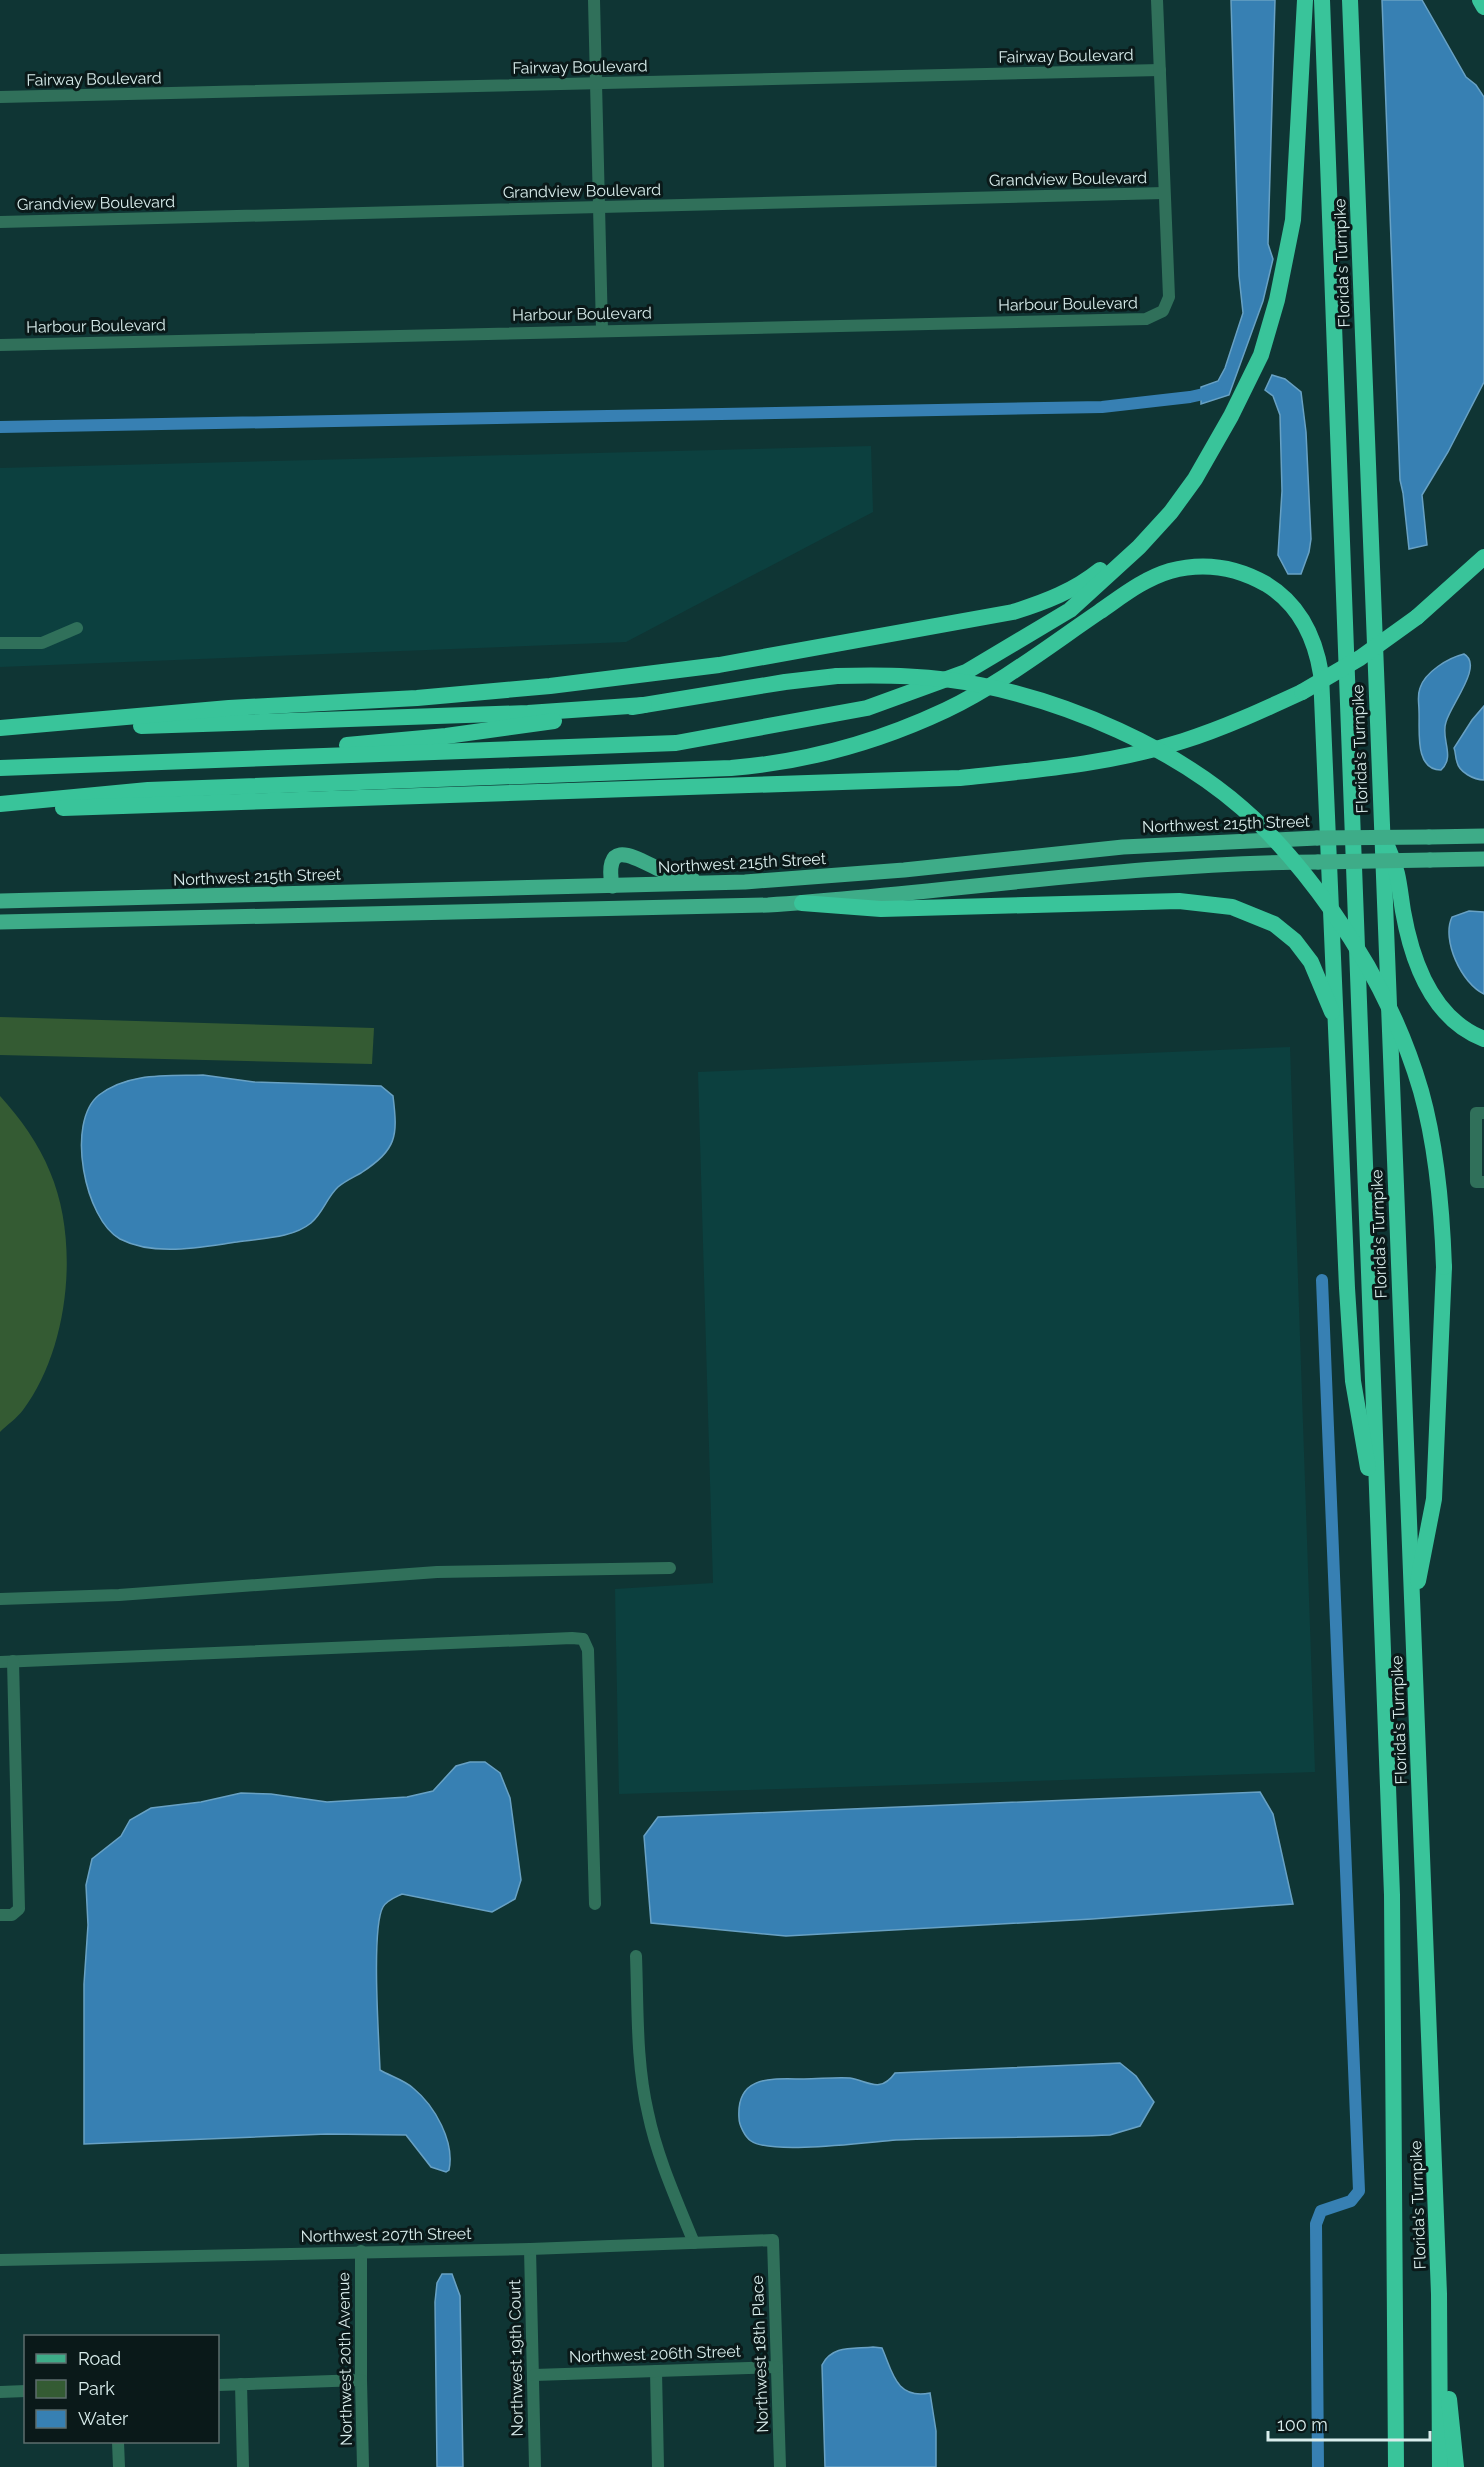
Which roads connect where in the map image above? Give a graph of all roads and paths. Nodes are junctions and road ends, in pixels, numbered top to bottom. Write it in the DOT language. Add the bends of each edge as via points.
graph roads {
  1 [pos="594,0"];
  2 [pos="1157,0"];
  3 [pos="1305,0"];
  4 [pos="1322,0"];
  5 [pos="1350,0"];
  6 [pos="1480,0"];
  7 [pos="1484,7"];
  8 [pos="1160,70"];
  9 [pos="596,83"];
  10 [pos="0,97"];
  11 [pos="1164,194"];
  12 [pos="598,207"];
  13 [pos="0,222"];
  14 [pos="602,330"];
  15 [pos="0,345"];
  16 [pos="1225,427"];
  17 [pos="1484,557"];
  18 [pos="77,628"];
  19 [pos="0,643"];
  20 [pos="644,705"];
  21 [pos="0,729"];
  22 [pos="242,758"];
  23 [pos="0,768"];
  24 [pos="0,804"];
  25 [pos="0,810"];
  26 [pos="1382,834"];
  27 [pos="1484,836"];
  28 [pos="1484,859"];
  29 [pos="704,884"];
  30 [pos="612,886"];
  31 [pos="0,901"];
  32 [pos="801,903"];
  33 [pos="0,922"];
  34 [pos="1337,1024"];
  35 [pos="1484,1039"];
  36 [pos="1484,1113"];
  37 [pos="1484,1182"];
  38 [pos="1379,1534"];
  39 [pos="670,1568"];
  40 [pos="0,1599"];
  41 [pos="1413,1608"];
  42 [pos="13,1661"];
  43 [pos="0,1662"];
  44 [pos="595,1904"];
  45 [pos="0,1915"];
  46 [pos="636,1956"];
  47 [pos="773,2240"];
  48 [pos="694,2243"];
  49 [pos="530,2248"];
  50 [pos="361,2251"];
  51 [pos="0,2260"];
  52 [pos="1439,2294"];
  53 [pos="777,2367"];
  54 [pos="656,2371"];
  55 [pos="534,2375"];
  56 [pos="361,2380"];
  57 [pos="241,2384"];
  58 [pos="219,2385"];
  59 [pos="24,2391"];
  60 [pos="0,2392"];
  61 [pos="118,2443"];
  62 [pos="119,2467"];
  63 [pos="243,2467"];
  64 [pos="363,2467"];
  65 [pos="535,2467"];
  66 [pos="658,2467"];
  67 [pos="780,2467"];
  68 [pos="1396,2467"];
  69 [pos="1440,2467"];
  70 [pos="1456,2467"];
  1 -- 9 [label="street"];
  2 -- 8 [label="street"];
  3 -- 16 [label="highway" via="1293,220 1261,355"];
  4 -- 38 [label="highway, Florida's Turnpike"];
  5 -- 26 [label="highway, Florida's Turnpike"];
  6 -- 7 [label="highway"];
  8 -- 9 [label="street, Fairway Boulevard"];
  8 -- 11 [label="street"];
  9 -- 10 [label="street, Fairway Boulevard"];
  9 -- 12 [label="street"];
  11 -- 12 [label="street, Grandview Boulevard"];
  11 -- 14 [label="street, Harbour Boulevard" via="1169,297 1163,311 1146,319"];
  12 -- 13 [label="street, Grandview Boulevard"];
  12 -- 14 [label="street"];
  14 -- 15 [label="street, Harbour Boulevard"];
  16 -- 21 [label="highway" via="1150,522 1108,563 1085,582 1051,600 1013,612 719,664 550,686 229,708"];
  16 -- 22 [label="highway" via="1171,512 1070,610 966,672 867,708 676,743"];
  17 -- 25 [label="highway, bridge" via="1417,617 1360,658 1302,692 1181,742 1111,758 960,778"];
  18 -- 19 [label="street" via="42,643"];
  20 -- 21 [label="highway" via="528,713"];
  20 -- 22 [label="highway" via="523,726 290,748"];
  20 -- 41 [label="highway, bridge" via="837,676 888,675 980,685 1050,704 1142,741 1193,771 1241,807 1276,840 1312,883 1365,959 1386,1000 1422,1093 1438,1176 1444,1267 1434,1499"];
  22 -- 23 [label="highway"];
  24 -- 34 [label="highway" via="148,790 731,768 793,760 872,740 947,710 1026,663 1154,577 1198,567 1229,569 1271,587 1293,606 1310,632 1319,659"];
  26 -- 35 [label="highway" via="1398,870 1410,943 1422,974 1450,1018"];
  26 -- 41 [label="highway, Florida's Turnpike"];
  27 -- 29 [label="main road, Northwest 215th Street, bridge" via="1143,845 845,875"];
  28 -- 32 [label="main road, bridge" via="1185,866"];
  29 -- 30 [label="main road, Northwest 215th Street"];
  29 -- 30 [label="main road" via="624,853 612,861"];
  30 -- 31 [label="main road, Northwest 215th Street"];
  32 -- 33 [label="main road"];
  32 -- 34 [label="highway" via="881,909 1179,901 1232,907 1274,924 1303,950"];
  34 -- 38 [label="highway" via="1353,1381"];
  36 -- 37 [label="street" via="1476,1113 1476,1182"];
  38 -- 68 [label="highway, Florida's Turnpike" via="1392,1919"];
  39 -- 40 [label="street" via="437,1572 119,1595"];
  41 -- 52 [label="highway, Florida's Turnpike"];
  42 -- 43 [label="street"];
  42 -- 44 [label="street" via="583,1639 588,1650"];
  42 -- 45 [label="street" via="19,1909 12,1915"];
  46 -- 48 [label="street" via="639,2053 648,2113"];
  47 -- 48 [label="street, Northwest 207th Street"];
  47 -- 53 [label="street, Northwest 18th Place"];
  48 -- 49 [label="street, Northwest 207th Street"];
  49 -- 50 [label="street, Northwest 207th Street"];
  49 -- 55 [label="street, Northwest 19th Court"];
  50 -- 51 [label="street, Northwest 207th Street"];
  50 -- 56 [label="street, Northwest 20th Avenue"];
  52 -- 69 [label="highway, Florida's Turnpike"];
  52 -- 70 [label="highway"];
  53 -- 54 [label="street, Northwest 206th Street"];
  53 -- 67 [label="street, Northwest 18th Place"];
  54 -- 55 [label="street, Northwest 206th Street"];
  54 -- 66 [label="street"];
  55 -- 65 [label="street, Northwest 19th Court"];
  56 -- 57 [label="street"];
  56 -- 64 [label="street, Northwest 20th Avenue"];
  57 -- 58 [label="street"];
  57 -- 63 [label="street"];
  59 -- 60 [label="street"];
  61 -- 62 [label="street"];
}
